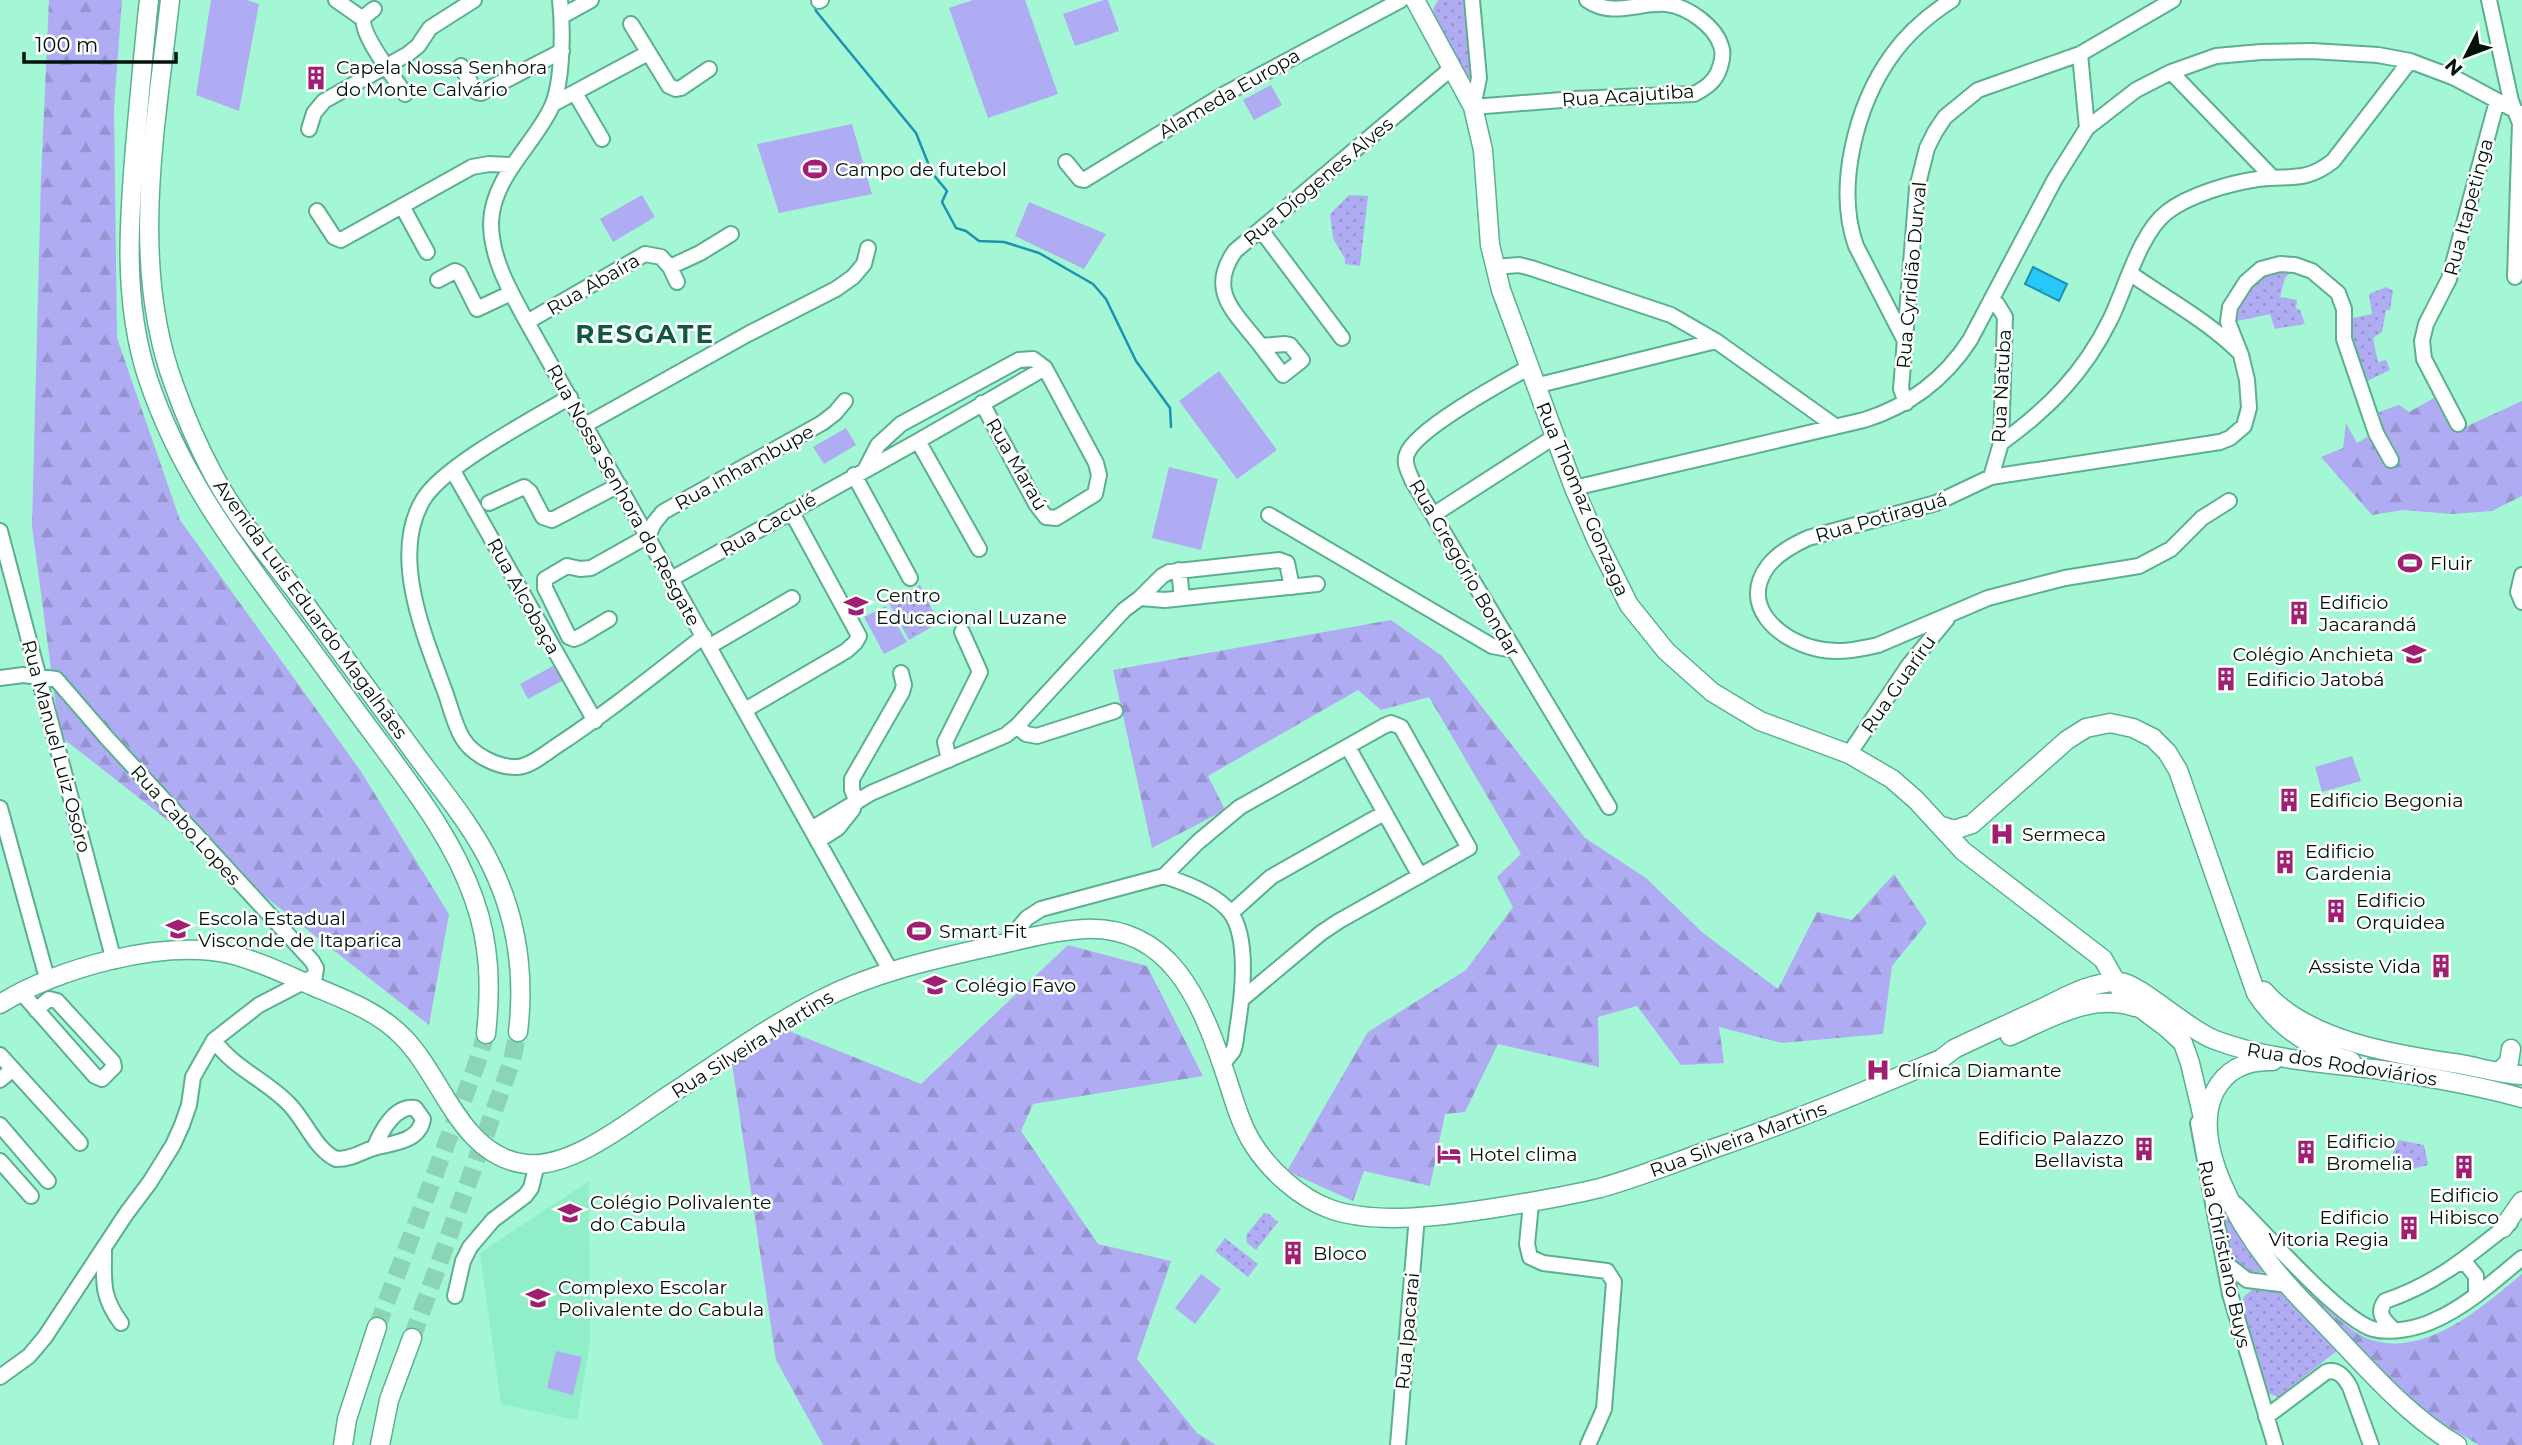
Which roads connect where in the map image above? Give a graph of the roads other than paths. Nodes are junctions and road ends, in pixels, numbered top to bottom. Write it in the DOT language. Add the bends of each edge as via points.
graph roads {
  1 [pos="149,0"];
  2 [pos="170,0"];
  3 [pos="336,0"];
  4 [pos="474,0"];
  5 [pos="560,0"];
  6 [pos="590,0"];
  7 [pos="1401,0"];
  8 [pos="1472,0"];
  9 [pos="1587,0"];
  10 [pos="1952,0"];
  11 [pos="2173,0"];
  12 [pos="2489,0"];
  13 [pos="1667,2"];
  14 [pos="1421,3"];
  15 [pos="562,16"];
  16 [pos="631,24"];
  17 [pos="562,51"];
  18 [pos="648,53"];
  19 [pos="2080,54"];
  20 [pos="2410,61"];
  21 [pos="386,64"];
  22 [pos="461,66"];
  23 [pos="1453,66"];
  24 [pos="709,69"];
  25 [pos="2171,72"];
  26 [pos="575,93"];
  27 [pos="405,94"];
  28 [pos="2497,101"];
  29 [pos="553,104"];
  30 [pos="1473,107"];
  31 [pos="2519,113"];
  32 [pos="2087,128"];
  33 [pos="309,129"];
  34 [pos="602,139"];
  35 [pos="1066,162"];
  36 [pos="512,165"];
  37 [pos="2273,178"];
  38 [pos="402,206"];
  39 [pos="317,211"];
  40 [pos="1261,230"];
  41 [pos="731,234"];
  42 [pos="868,248"];
  43 [pos="428,251"];
  44 [pos="1494,267"];
  45 [pos="670,268"];
  46 [pos="2131,274"];
  47 [pos="2515,277"];
  48 [pos="438,280"];
  49 [pos="677,282"];
  50 [pos="511,293"];
  51 [pos="1992,300"];
  52 [pos="527,322"];
  53 [pos="1342,338"];
  54 [pos="1904,339"];
  55 [pos="1716,341"];
  56 [pos="1261,346"];
  57 [pos="2241,355"];
  58 [pos="1045,368"];
  59 [pos="1528,368"];
  60 [pos="1535,386"];
  61 [pos="570,397"];
  62 [pos="845,401"];
  63 [pos="982,403"];
  64 [pos="1906,403"];
  65 [pos="2458,424"];
  66 [pos="585,425"];
  67 [pos="1835,426"];
  68 [pos="1554,438"];
  69 [pos="918,441"];
  70 [pos="2001,443"];
  71 [pos="2391,460"];
  72 [pos="453,471"];
  73 [pos="860,472"];
  74 [pos="1991,477"];
  75 [pos="620,485"];
  76 [pos="1574,488"];
  77 [pos="2229,501"];
  78 [pos="489,503"];
  79 [pos="791,511"];
  80 [pos="1269,515"];
  81 [pos="1433,515"];
  82 [pos="0,531"];
  83 [pos="648,536"];
  84 [pos="979,549"];
  85 [pos="1179,570"];
  86 [pos="2522,575"];
  87 [pos="910,578"];
  88 [pos="671,579"];
  89 [pos="1317,584"];
  90 [pos="1292,587"];
  91 [pos="792,598"];
  92 [pos="1140,598"];
  93 [pos="1182,598"];
  94 [pos="2522,601"];
  95 [pos="1950,615"];
  96 [pos="609,619"];
  97 [pos="962,632"];
  98 [pos="707,641"];
  99 [pos="1513,650"];
  100 [pos="901,673"];
  101 [pos="38,676"];
  102 [pos="0,678"];
  103 [pos="745,710"];
  104 [pos="1115,711"];
  105 [pos="594,722"];
  106 [pos="1017,726"];
  107 [pos="1348,747"];
  108 [pos="1849,754"];
  109 [pos="949,760"];
  110 [pos="857,802"];
  111 [pos="1609,807"];
  112 [pos="0,808"];
  113 [pos="1384,813"];
  114 [pos="1972,824"];
  115 [pos="1942,826"];
  116 [pos="815,835"];
  117 [pos="1974,858"];
  118 [pos="1164,876"];
  119 [pos="1420,876"];
  120 [pos="1231,913"];
  121 [pos="2082,942"];
  122 [pos="1006,943"];
  123 [pos="114,961"];
  124 [pos="2246,968"];
  125 [pos="890,970"];
  126 [pos="45,971"];
  127 [pos="304,982"];
  128 [pos="2117,982"];
  129 [pos="2085,988"];
  130 [pos="21,992"];
  131 [pos="1242,999"];
  132 [pos="0,1003"];
  133 [pos="2138,1008"];
  134 [pos="36,1010"];
  135 [pos="518,1032"];
  136 [pos="486,1034"];
  137 [pos="214,1040"];
  138 [pos="2511,1049"];
  139 [pos="1235,1053"];
  140 [pos="0,1055"];
  141 [pos="1941,1059"];
  142 [pos="2315,1063"];
  143 [pos="2453,1063"];
  144 [pos="13,1069"];
  145 [pos="2381,1070"];
  146 [pos="2499,1072"];
  147 [pos="2522,1075"];
  148 [pos="2419,1077"];
  149 [pos="0,1080"];
  150 [pos="2487,1088"];
  151 [pos="2522,1091"];
  152 [pos="2522,1098"];
  153 [pos="2198,1101"];
  154 [pos="0,1125"];
  155 [pos="2208,1139"];
  156 [pos="80,1143"];
  157 [pos="374,1148"];
  158 [pos="0,1161"];
  159 [pos="537,1164"];
  160 [pos="48,1181"];
  161 [pos="31,1196"];
  162 [pos="2230,1198"];
  163 [pos="2522,1201"];
  164 [pos="1531,1204"];
  165 [pos="2522,1213"];
  166 [pos="1417,1216"];
  167 [pos="2503,1228"];
  168 [pos="104,1248"];
  169 [pos="2522,1258"];
  170 [pos="2224,1262"];
  171 [pos="2460,1262"];
  172 [pos="2261,1283"];
  173 [pos="2288,1284"];
  174 [pos="2476,1294"];
  175 [pos="455,1296"];
  176 [pos="2236,1317"];
  177 [pos="121,1323"];
  178 [pos="377,1327"];
  179 [pos="2394,1330"];
  180 [pos="412,1338"];
  181 [pos="0,1377"];
  182 [pos="2266,1417"];
  183 [pos="343,1445"];
  184 [pos="380,1445"];
  185 [pos="1398,1445"];
  186 [pos="1588,1445"];
  187 [pos="2276,1445"];
  188 [pos="2371,1445"];
  189 [pos="2457,1445"];
  1 -- 136 [label="main road, Avenida Luís Eduardo Magalhães" via="130,249 133,310 147,377 178,456 198,489 452,847 485,935 490,989"];
  2 -- 135 [label="main road, Avenida Luís Eduardo Magalhães" via="149,246 159,333 173,383 214,476 490,863 517,941 521,973"];
  3 -- 21 [label="street" via="368,14 362,25"];
  4 -- 21 [label="street" via="430,28 408,54"];
  5 -- 15 [label="street, Rua Nossa Senhora do Resgate"];
  6 -- 15 [label="street"];
  7 -- 35 [label="street, Alameda Europa" via="1223,95 1084,180"];
  8 -- 30 [label="street" via="1479,78"];
  9 -- 13 [label="street" via="1595,6 1627,10"];
  10 -- 54 [label="street" via="1923,22 1883,69 1860,122 1848,175 1856,246"];
  11 -- 19 [label="street, Rua Cyridião Durval"];
  12 -- 31 [label="street" via="2511,100"];
  13 -- 30 [label="street, Rua Acajutiba" via="1691,13 1722,46 1719,73 1704,89 1683,95"];
  14 -- 23 [label="main road, Rua Thomaz Gonzaga"];
  15 -- 17 [label="street, Rua Nossa Senhora do Resgate"];
  16 -- 18 [label="street"];
  17 -- 22 [label="street" via="481,93"];
  17 -- 29 [label="street, Rua Nossa Senhora do Resgate"];
  18 -- 24 [label="street" via="669,86 676,89"];
  18 -- 26 [label="street"];
  19 -- 32 [label="street"];
  19 -- 54 [label="street, Rua Cyridião Durval" via="1978,90 1934,132 1917,188"];
  20 -- 25 [label="street" via="2312,51 2261,52 2216,56"];
  20 -- 28 [label="street"];
  20 -- 37 [label="street" via="2333,161 2305,177"];
  21 -- 27 [label="street"];
  21 -- 33 [label="street" via="324,101"];
  23 -- 30 [label="main road, Rua Thomaz Gonzaga"];
  23 -- 40 [label="street, Rua Díogenes Alves"];
  25 -- 32 [label="street" via="2136,90"];
  25 -- 37 [label="street"];
  26 -- 29 [label="street"];
  26 -- 34 [label="street"];
  28 -- 31 [label="street"];
  28 -- 65 [label="street, Rua Itapetinga" via="2449,279 2422,341 2424,359"];
  29 -- 36 [label="street, Rua Nossa Senhora do Resgate"];
  30 -- 44 [label="main road, Rua Thomaz Gonzaga" via="1483,150"];
  31 -- 47 [label="street"];
  32 -- 51 [label="street"];
  36 -- 38 [label="street" via="472,167"];
  36 -- 50 [label="street, Rua Nossa Senhora do Resgate" via="491,221 495,256"];
  37 -- 46 [label="street" via="2189,198 2166,213 2148,235"];
  38 -- 39 [label="street" via="341,240"];
  38 -- 43 [label="street"];
  40 -- 53 [label="street"];
  40 -- 56 [label="street, Rua Díogenes Alves" via="1228,261 1222,284 1228,301"];
  41 -- 45 [label="street, Rua Abaíra"];
  42 -- 66 [label="street" via="864,264 836,289"];
  44 -- 55 [label="street" via="1531,268 1651,307"];
  44 -- 59 [label="main road, Rua Thomaz Gonzaga"];
  45 -- 49 [label="street"];
  45 -- 52 [label="street, Rua Abaíra" via="660,257 645,254"];
  46 -- 57 [label="street" via="2199,317"];
  46 -- 70 [label="street" via="2103,333 2069,383 2042,412"];
  48 -- 50 [label="street" via="459,273 477,309"];
  50 -- 52 [label="street, Rua Nossa Senhora do Resgate"];
  51 -- 64 [label="street" via="1957,359"];
  51 -- 70 [label="street, Rua Natuba" via="2005,317"];
  52 -- 61 [label="street, Rua Nossa Senhora do Resgate"];
  54 -- 64 [label="street, Rua Cyridião Durval" via="1901,389"];
  55 -- 60 [label="street"];
  55 -- 67 [label="street"];
  57 -- 71 [label="street, Rua Potiraguá" via="2227,316 2246,282 2269,266 2295,265 2312,271 2332,286 2342,302 2344,339 2376,433"];
  57 -- 74 [label="street, Rua Potiraguá" via="2249,408 2244,426 2230,438"];
  58 -- 63 [label="street, Rua Caculé"];
  58 -- 63 [label="street, Rua Maraú" via="1096,463 1098,488 1091,499 1056,518 1046,517"];
  58 -- 73 [label="street, Rua Caculé" via="1033,359 1019,360 901,424 878,445"];
  59 -- 60 [label="main road, Rua Thomaz Gonzaga"];
  59 -- 81 [label="street, Rua Gregório Bondar" via="1425,433 1411,447 1408,470"];
  60 -- 68 [label="main road, Rua Thomaz Gonzaga"];
  61 -- 66 [label="street, Rua Nossa Senhora do Resgate"];
  61 -- 72 [label="street"];
  62 -- 83 [label="street, Rua Inhambupe" via="822,423 663,512"];
  63 -- 69 [label="street, Rua Caculé"];
  64 -- 67 [label="street" via="1882,415"];
  66 -- 75 [label="street, Rua Nossa Senhora do Resgate"];
  67 -- 76 [label="street"];
  68 -- 76 [label="main road, Rua Thomaz Gonzaga"];
  68 -- 81 [label="street"];
  69 -- 73 [label="street, Rua Caculé"];
  69 -- 84 [label="street"];
  70 -- 74 [label="street, Rua Natuba"];
  72 -- 105 [label="street, Rua Alcobaça"];
  72 -- 105 [label="street" via="423,500 414,522 410,566 423,630 463,739 500,765 520,767"];
  73 -- 79 [label="street, Rua Caculé"];
  73 -- 87 [label="street"];
  74 -- 95 [label="street, Rua Potiraguá" via="1936,503 1791,546 1767,567 1759,587 1759,601 1770,625 1795,642 1828,651 1878,645"];
  75 -- 78 [label="street" via="552,520 543,517 524,487"];
  75 -- 83 [label="street, Rua Nossa Senhora do Resgate"];
  76 -- 108 [label="main road, Rua Thomaz Gonzaga" via="1629,605 1666,651 1689,673 1760,722"];
  77 -- 95 [label="street, Rua Potiraguá" via="2202,518 2171,549 2139,566 2064,578 1989,598"];
  79 -- 88 [label="street, Rua Caculé"];
  79 -- 103 [label="street" via="858,639 846,651"];
  80 -- 99 [label="street" via="1492,646"];
  81 -- 99 [label="street, Rua Gregório Bondar"];
  82 -- 101 [label="street, Rua Manuel Luiz Osóro"];
  83 -- 88 [label="street, Rua Nossa Senhora do Resgate"];
  83 -- 96 [label="street" via="591,568 566,566 545,579 569,637 579,637"];
  85 -- 90 [label="street" via="1284,560"];
  85 -- 92 [label="street" via="1162,576"];
  85 -- 93 [label="street"];
  86 -- 94 [label="street" via="2518,592"];
  88 -- 98 [label="street, Rua Nossa Senhora do Resgate"];
  89 -- 90 [label="street"];
  90 -- 93 [label="street"];
  91 -- 98 [label="street"];
  92 -- 93 [label="street"];
  92 -- 106 [label="street"];
  95 -- 108 [label="street, Rua Guariru" via="1909,665"];
  97 -- 109 [label="street" via="980,671 945,742"];
  98 -- 103 [label="street, Rua Nossa Senhora do Resgate"];
  98 -- 105 [label="street"];
  99 -- 111 [label="street, Rua Gregório Bondar"];
  100 -- 110 [label="street" via="902,692 852,779"];
  101 -- 102 [label="street"];
  101 -- 123 [label="street, Rua Manuel Luiz Osóro"];
  101 -- 127 [label="street, Rua Cabo Lopes" via="56,679 312,961 316,976"];
  103 -- 116 [label="street, Rua Nossa Senhora do Resgate"];
  104 -- 106 [label="street" via="1037,736"];
  106 -- 109 [label="street"];
  107 -- 113 [label="street"];
  107 -- 118 [label="street" via="1240,807"];
  107 -- 119 [label="street" via="1391,723 1401,727 1469,848"];
  108 -- 115 [label="main road, Rua Thomaz Gonzaga" via="1892,779"];
  109 -- 110 [label="street"];
  110 -- 116 [label="street" via="838,828"];
  112 -- 126 [label="street"];
  113 -- 119 [label="street"];
  113 -- 120 [label="street" via="1272,877"];
  114 -- 115 [label="main road" via="1954,830"];
  114 -- 117 [label="main road" via="1967,841"];
  114 -- 124 [label="main road" via="2086,728 2110,723 2153,738 2178,771"];
  115 -- 117 [label="main road, Rua Thomaz Gonzaga"];
  116 -- 125 [label="street, Rua Nossa Senhora do Resgate"];
  117 -- 121 [label="main road, Rua Thomaz Gonzaga"];
  118 -- 120 [label="street" via="1200,890"];
  118 -- 122 [label="street" via="1041,909"];
  119 -- 131 [label="street" via="1321,933"];
  120 -- 131 [label="street" via="1241,953"];
  121 -- 128 [label="main road, Rua Thomaz Gonzaga" via="2102,959"];
  121 -- 129 [label="main road" via="2095,965"];
  122 -- 125 [label="main road, Rua Silveira Martins"];
  122 -- 139 [label="main road, Rua Silveira Martins" via="1056,932 1105,929 1144,942 1182,976 1207,1022"];
  123 -- 127 [label="main road, Rua Silveira Martins" via="200,950 246,959"];
  123 -- 130 [label="main road, Rua Silveira Martins"];
  124 -- 143 [label="main road" via="2278,1005 2324,1031 2365,1047"];
  124 -- 145 [label="main road" via="2265,1007 2291,1033 2345,1059"];
  125 -- 159 [label="main road, Rua Silveira Martins" via="813,1004 596,1142"];
  127 -- 137 [label="street" via="259,1005"];
  127 -- 159 [label="main road, Rua Silveira Martins" via="354,1003 399,1032 475,1137 504,1158"];
  128 -- 129 [label="main road, Rua Silveira Martins"];
  128 -- 133 [label="main road"];
  128 -- 142 [label="main road, Rua dos Rodoviários" via="2134,987 2214,1040"];
  129 -- 141 [label="main road, Rua Silveira Martins"];
  130 -- 132 [label="main road, Rua Silveira Martins"];
  130 -- 134 [label="street"];
  131 -- 139 [label="street"];
  133 -- 141 [label="main road, Rua Silveira Martins" via="2090,1003 1957,1059"];
  133 -- 153 [label="main road" via="2183,1043"];
  134 -- 134 [label="street" via="97,1077 103,1079 114,1067 57,1001 49,999"];
  137 -- 157 [label="street" via="223,1053 289,1104 330,1156 346,1159"];
  137 -- 168 [label="street" via="193,1077 189,1105 173,1145"];
  138 -- 146 [label="main road" via="2510,1062"];
  139 -- 166 [label="main road, Rua Silveira Martins" via="1242,1123 1263,1159 1284,1181 1322,1207 1343,1213"];
  140 -- 144 [label="street"];
  141 -- 164 [label="main road, Rua Silveira Martins" via="1786,1124 1652,1172"];
  142 -- 145 [label="main road, Rua dos Rodoviários"];
  142 -- 155 [label="main road" via="2259,1060 2240,1066 2212,1097"];
  143 -- 146 [label="main road"];
  143 -- 148 [label="main road"];
  144 -- 149 [label="street"];
  144 -- 156 [label="street"];
  145 -- 148 [label="main road, Rua dos Rodoviários"];
  146 -- 147 [label="main road"];
  148 -- 150 [label="main road, Rua dos Rodoviários"];
  150 -- 151 [label="main road"];
  150 -- 152 [label="main road, Rua dos Rodoviários"];
  153 -- 155 [label="main road"];
  153 -- 170 [label="street, Rua Christiano Buys" via="2199,1139"];
  154 -- 160 [label="street"];
  155 -- 162 [label="main road"];
  158 -- 161 [label="street"];
  159 -- 175 [label="street" via="525,1196 493,1220 470,1247"];
  162 -- 173 [label="main road" via="2260,1250"];
  162 -- 179 [label="street" via="2350,1317 2375,1330"];
  163 -- 167 [label="main road"];
  164 -- 166 [label="main road, Rua Silveira Martins"];
  164 -- 186 [label="street" via="1530,1257 1543,1264 1607,1271 1614,1282 1604,1409"];
  165 -- 167 [label="street"];
  166 -- 185 [label="street, Rua Ipacarai"];
  167 -- 171 [label="street"];
  168 -- 177 [label="street" via="108,1306"];
  168 -- 181 [label="street" via="45,1337 29,1356"];
  169 -- 174 [label="street"];
  170 -- 172 [label="street" via="2247,1280"];
  170 -- 176 [label="street, Rua Christiano Buys"];
  171 -- 174 [label="street" via="2476,1276"];
  171 -- 179 [label="street" via="2415,1291 2385,1301 2382,1317"];
  172 -- 173 [label="street"];
  172 -- 176 [label="street" via="2239,1297"];
  173 -- 189 [label="main road" via="2414,1414"];
  174 -- 179 [label="street" via="2438,1319"];
  176 -- 182 [label="street, Rua Christiano Buys"];
  178 -- 183 [label="main road"];
  180 -- 184 [label="main road" via="389,1400"];
  182 -- 187 [label="street, Rua Christiano Buys"];
  182 -- 188 [label="street" via="2326,1372 2335,1371 2350,1387"];
}
